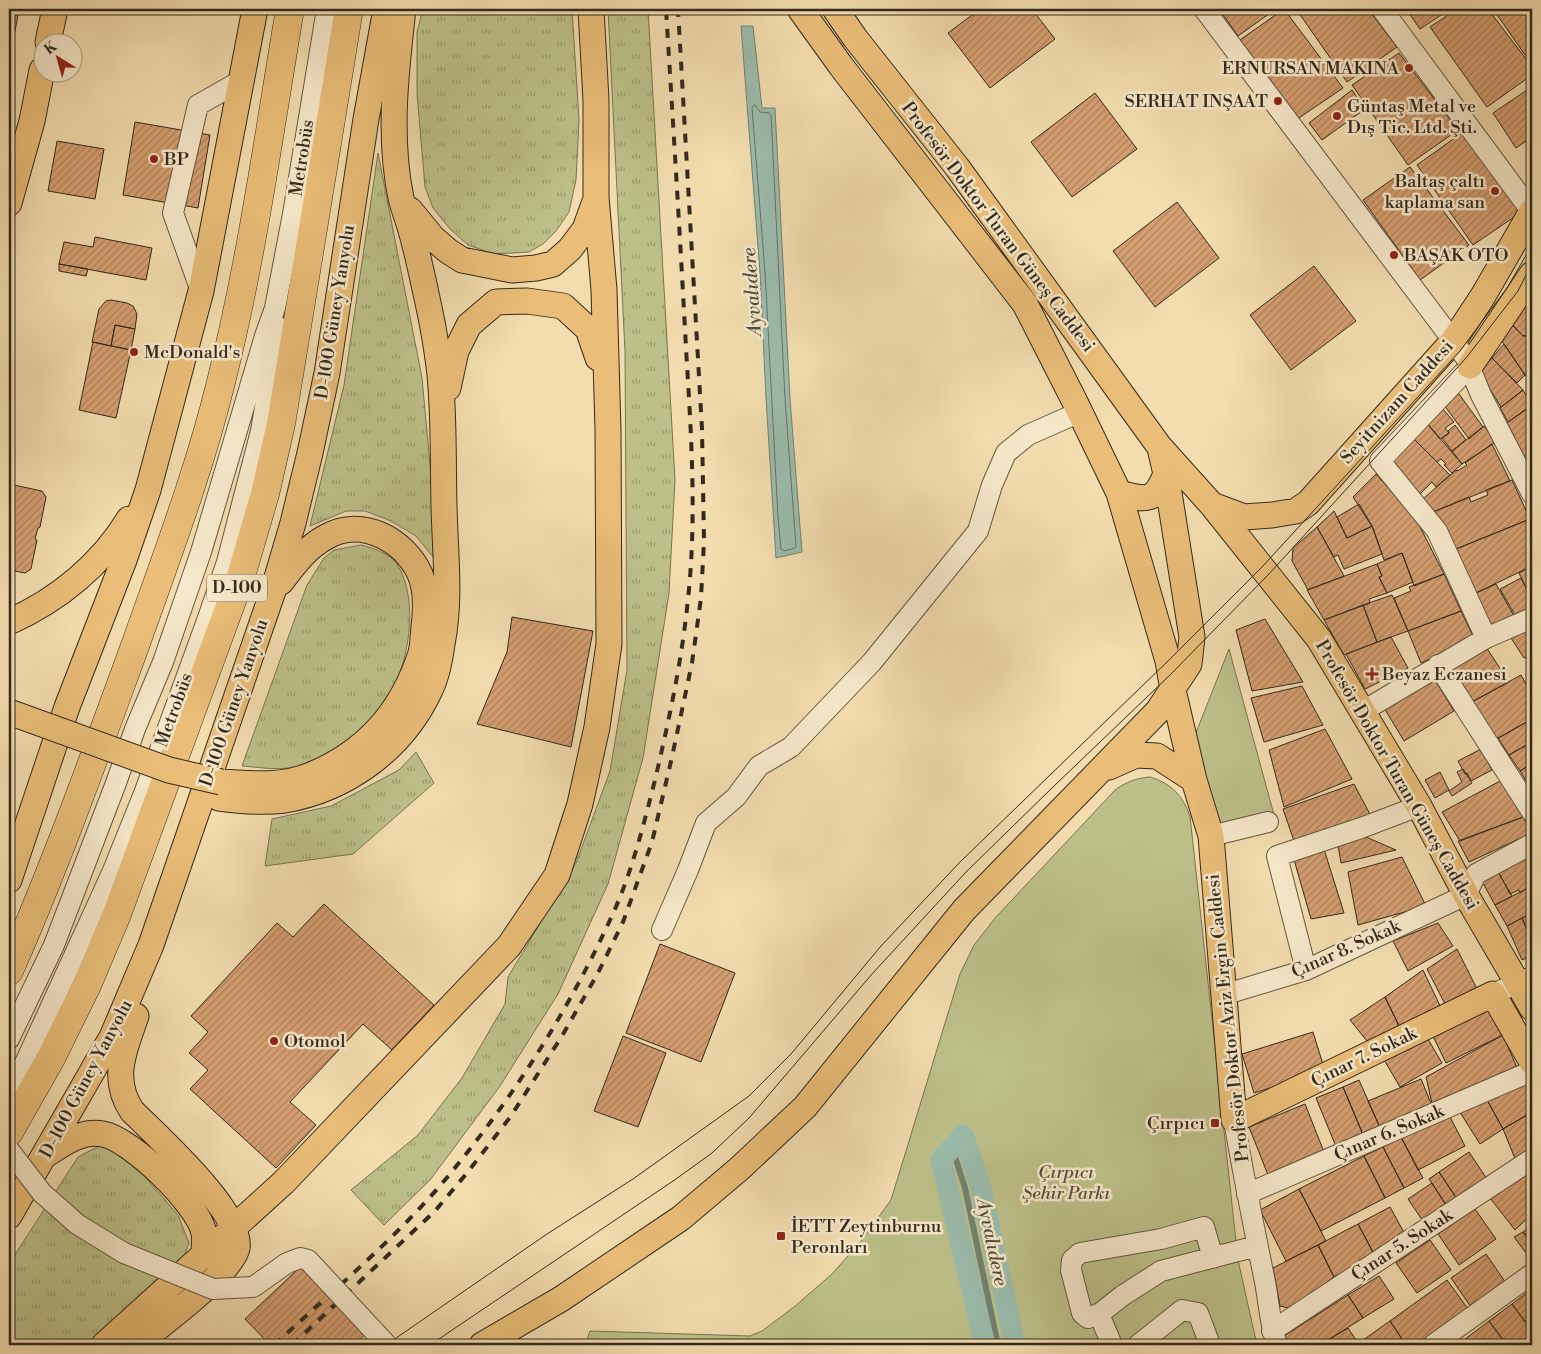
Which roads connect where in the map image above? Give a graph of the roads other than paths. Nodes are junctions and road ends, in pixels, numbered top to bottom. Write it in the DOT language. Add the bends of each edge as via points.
graph roads {
  1 [pos="54,9"];
  2 [pos="255,9"];
  3 [pos="290,9"];
  4 [pos="327,9"];
  5 [pos="349,9"];
  6 [pos="386,9"];
  7 [pos="404,9"];
  8 [pos="591,9"];
  9 [pos="800,9"];
  10 [pos="835,9"];
  11 [pos="1204,9"];
  12 [pos="1382,9"];
  13 [pos="50,32"];
  14 [pos="242,80"];
  15 [pos="40,82"];
  16 [pos="596,197"];
  17 [pos="401,198"];
  18 [pos="9,203"];
  19 [pos="1532,211"];
  20 [pos="1532,274"];
  21 [pos="201,292"];
  22 [pos="275,308"];
  23 [pos="1454,340"];
  24 [pos="1470,366"];
  25 [pos="1080,412"];
  26 [pos="442,418"];
  27 [pos="608,430"];
  28 [pos="1159,446"];
  29 [pos="1166,474"];
  30 [pos="148,490"];
  31 [pos="1119,493"];
  32 [pos="1532,494"];
  33 [pos="1212,505"];
  34 [pos="273,591"];
  35 [pos="1532,618"];
  36 [pos="9,622"];
  37 [pos="1486,638"];
  38 [pos="1438,666"];
  39 [pos="1173,690"];
  40 [pos="1362,711"];
  41 [pos="9,712"];
  42 [pos="9,728"];
  43 [pos="1099,772"];
  44 [pos="1194,780"];
  45 [pos="220,790"];
  46 [pos="1419,806"];
  47 [pos="1532,812"];
  48 [pos="1268,822"];
  49 [pos="1211,836"];
  50 [pos="1532,844"];
  51 [pos="9,880"];
  52 [pos="90,889"];
  53 [pos="1466,895"];
  54 [pos="662,930"];
  55 [pos="151,945"];
  56 [pos="1306,970"];
  57 [pos="9,971"];
  58 [pos="1526,980"];
  59 [pos="1223,994"];
  60 [pos="1493,994"];
  61 [pos="1532,1008"];
  62 [pos="9,1039"];
  63 [pos="9,1052"];
  64 [pos="1532,1062"];
  65 [pos="1532,1071"];
  66 [pos="9,1093"];
  67 [pos="1234,1120"];
  68 [pos="9,1132"];
  69 [pos="9,1150"];
  70 [pos="45,1155"];
  71 [pos="1532,1159"];
  72 [pos="1247,1194"];
  73 [pos="9,1216"];
  74 [pos="234,1227"];
  75 [pos="1257,1246"];
  76 [pos="204,1256"];
  77 [pos="1213,1258"];
  78 [pos="1532,1274"];
  79 [pos="1099,1314"];
  80 [pos="1274,1338"];
  81 [pos="104,1345"];
  82 [pos="136,1345"];
  83 [pos="387,1345"];
  84 [pos="482,1345"];
  85 [pos="1112,1345"];
  86 [pos="1138,1345"];
  87 [pos="1210,1345"];
  88 [pos="1433,1345"];
  1 -- 13 [label="main road"];
  2 -- 14 [label="main road"];
  3 -- 57 [label="highway" via="241,293 206,440 177,531 96,753"];
  4 -- 22 [label="street, Metrobüs"];
  5 -- 68 [label="highway, D-100" via="281,424 241,576 117,914 59,1042"];
  6 -- 34 [label="main road, D-100 Güney Yanyolu" via="364,128 327,373 293,523"];
  7 -- 17 [label="main road" via="395,81 394,135"];
  8 -- 16 [label="main road" via="596,100"];
  9 -- 25 [label="main road" via="1025,304"];
  10 -- 28 [label="main road, Profesör Doktor Turan Güneş Caddesi" via="957,167"];
  11 -- 23 [label="street"];
  12 -- 19 [label="street"];
  14 -- 21 [label="main road"];
  14 -- 21 [label="street" via="198,105 173,213"];
  15 -- 18 [label="main road"];
  16 -- 17 [label="main road" via="585,229 553,264 512,270 462,260 448,251 428,233"];
  16 -- 27 [label="main road" via="604,290"];
  17 -- 26 [label="main road" via="412,232 431,320 441,386"];
  19 -- 23 [label="main road, Seyitnizam Caddesi"];
  20 -- 24 [label="main road, Seyitnizam Caddesi"];
  21 -- 30 [label="main road"];
  22 -- 62 [label="street, Metrobüs" via="264,336 202,552 163,662 54,945"];
  22 -- 66 [label="street, Metrobüs" via="276,343 261,431 227,562 145,791 112,873 35,1044"];
  23 -- 24 [label="street"];
  23 -- 33 [label="main road, Seyitnizam Caddesi" via="1308,503 1296,510 1272,515 1244,516"];
  24 -- 32 [label="street" via="1481,395"];
  24 -- 37 [label="street" via="1380,461 1437,531"];
  25 -- 31 [label="main road"];
  25 -- 54 [label="street" via="1028,435 1006,453 978,531 878,654 791,746 759,766 736,797 706,823"];
  26 -- 27 [label="main road" via="456,351 469,325 496,302 526,301 563,306 588,329 600,365"];
  26 -- 45 [label="main road" via="446,605 438,664 432,687 420,710 405,732 366,767 314,793 285,800 243,801"];
  27 -- 74 [label="main road" via="609,644 597,727 580,804 557,875 509,946 284,1182"];
  28 -- 29 [label="main road"];
  28 -- 33 [label="main road, Profesör Doktor Turan Güneş Caddesi"];
  29 -- 31 [label="main road" via="1159,491 1149,497 1136,498"];
  29 -- 39 [label="main road" via="1192,637 1189,664"];
  30 -- 36 [label="main road" via="118,538 79,579 32,612"];
  30 -- 51 [label="main road" via="67,707"];
  31 -- 39 [label="main road" via="1168,661"];
  33 -- 40 [label="main road, Profesör Doktor Turan Güneş Caddesi" via="1318,639"];
  34 -- 45 [label="main road" via="302,556 327,536 366,529 380,534 409,557 420,575 425,596 421,651 401,700 369,740 310,776"];
  34 -- 55 [label="main road, D-100 Güney Yanyolu"];
  35 -- 37 [label="street"];
  37 -- 38 [label="street"];
  38 -- 40 [label="street"];
  38 -- 47 [label="street"];
  39 -- 43 [label="main road" via="1158,711"];
  39 -- 44 [label="main road"];
  40 -- 46 [label="main road, Profesör Doktor Turan Güneş Caddesi"];
  41 -- 45 [label="main road, bridge"];
  42 -- 45 [label="main road" via="160,785 188,792"];
  43 -- 44 [label="main road" via="1136,755 1156,756"];
  43 -- 84 [label="main road" via="964,910 805,1107 739,1169 681,1218 561,1299"];
  44 -- 49 [label="main road, Profesör Doktor Aziz Ergin Caddesi"];
  46 -- 53 [label="main road, Profesör Doktor Turan Güneş Caddesi"];
  46 -- 56 [label="street" via="1277,856"];
  48 -- 49 [label="street"];
  49 -- 59 [label="main road, Profesör Doktor Aziz Ergin Caddesi"];
  50 -- 53 [label="street" via="1476,874"];
  52 -- 63 [label="street"];
  53 -- 56 [label="street, Çınar 8. Sokak"];
  53 -- 58 [label="main road, Profesör Doktor Turan Güneş Caddesi"];
  55 -- 70 [label="main road, D-100 Güney Yanyolu" via="112,1037"];
  55 -- 74 [label="main road" via="140,1002 122,1058 120,1080 124,1099 212,1194"];
  56 -- 59 [label="street, Çınar 8. Sokak"];
  58 -- 60 [label="street"];
  58 -- 61 [label="main road, Profesör Doktor Turan Güneş Caddesi"];
  59 -- 67 [label="main road, Profesör Doktor Aziz Ergin Caddesi"];
  60 -- 64 [label="main road"];
  60 -- 67 [label="main road, Çınar 7. Sokak"];
  65 -- 72 [label="street, Çınar 6. Sokak"];
  67 -- 72 [label="street, Profesör Doktor Aziz Ergin Caddesi"];
  69 -- 83 [label="street, bridge" via="42,1192 77,1224 124,1253 213,1289 253,1287 287,1263 300,1258 308,1260"];
  70 -- 73 [label="main road, D-100 Güney Yanyolu"];
  70 -- 76 [label="main road" via="77,1137 103,1134 121,1140 145,1158 195,1212 204,1233"];
  71 -- 80 [label="street, Çınar 5. Sokak"];
  72 -- 75 [label="street, Profesör Doktor Aziz Ergin Caddesi"];
  74 -- 76 [label="main road"];
  74 -- 82 [label="main road" via="237,1247 229,1264 215,1280"];
  75 -- 77 [label="street"];
  75 -- 80 [label="street, Profesör Doktor Aziz Ergin Caddesi"];
  76 -- 81 [label="main road"];
  77 -- 79 [label="street" via="1161,1271"];
  77 -- 79 [label="street" via="1204,1227 1160,1239 1080,1253 1072,1260 1072,1270 1082,1313 1088,1318"];
  78 -- 88 [label="street"];
  79 -- 85 [label="street"];
  86 -- 87 [label="street" via="1182,1310 1198,1314"];
}
